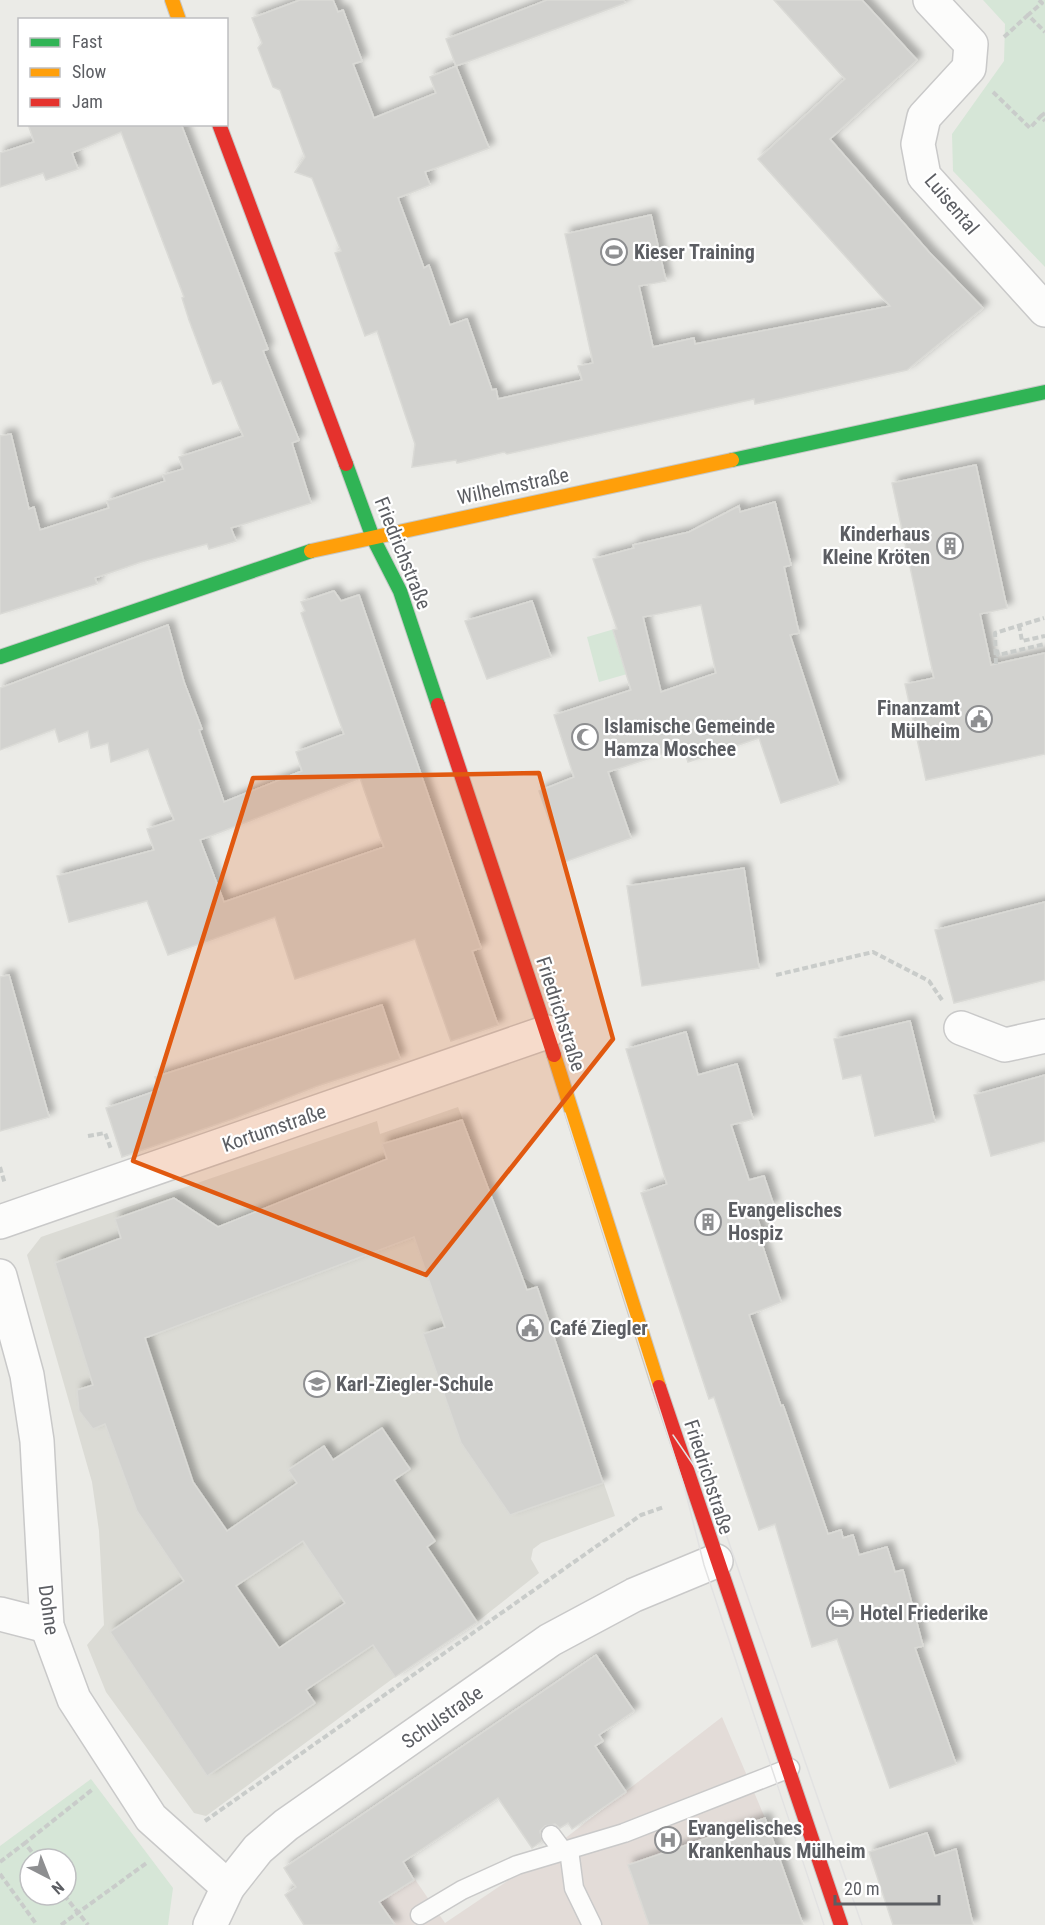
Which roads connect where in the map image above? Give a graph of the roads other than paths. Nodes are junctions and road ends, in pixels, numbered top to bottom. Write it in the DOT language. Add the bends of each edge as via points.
graph roads {
  1 [pos="172,0"];
  2 [pos="930,0"];
  3 [pos="178,18"];
  4 [pos="220,126"];
  5 [pos="1045,310"];
  6 [pos="1045,393"];
  7 [pos="373,538"];
  8 [pos="0,657"];
  9 [pos="961,1028"];
  10 [pos="547,1032"];
  11 [pos="1045,1036"];
  12 [pos="0,1222"];
  13 [pos="0,1276"];
  14 [pos="717,1561"];
  15 [pos="0,1614"];
  16 [pos="47,1626"];
  17 [pos="790,1768"];
  18 [pos="551,1835"];
  19 [pos="566,1851"];
  20 [pos="228,1887"];
  21 [pos="420,1915"];
  22 [pos="215,1922"];
  23 [pos="592,1925"];
  24 [pos="841,1925"];
  1 -- 3 [label="main road"];
  2 -- 5 [label="street, Luisental" via="971,44 969,68 924,117 918,144 924,176"];
  4 -- 7 [label="main road, Friedrichstraße"];
  6 -- 7 [label="main road, Wilhelmstraße"];
  7 -- 8 [label="main road, Wilhelmstraße" via="295,555"];
  7 -- 10 [label="main road, Friedrichstraße" via="400,591"];
  9 -- 11 [label="street" via="1005,1045"];
  10 -- 12 [label="street, Kortumstraße"];
  10 -- 14 [label="main road, Friedrichstraße"];
  13 -- 16 [label="street, Dohne" via="27,1376 37,1441"];
  14 -- 17 [label="main road, Friedrichstraße"];
  14 -- 20 [label="street, Schulstraße" via="634,1595 550,1640 286,1825 258,1849"];
  15 -- 16 [label="street"];
  16 -- 20 [label="street, Dohne" via="74,1699 150,1818"];
  17 -- 19 [label="lane"];
  17 -- 24 [label="main road, Friedrichstraße"];
  18 -- 19 [label="lane"];
  19 -- 21 [label="lane" via="516,1865"];
  19 -- 23 [label="lane" via="574,1888"];
  20 -- 22 [label="street, Schulstraße"];
}
